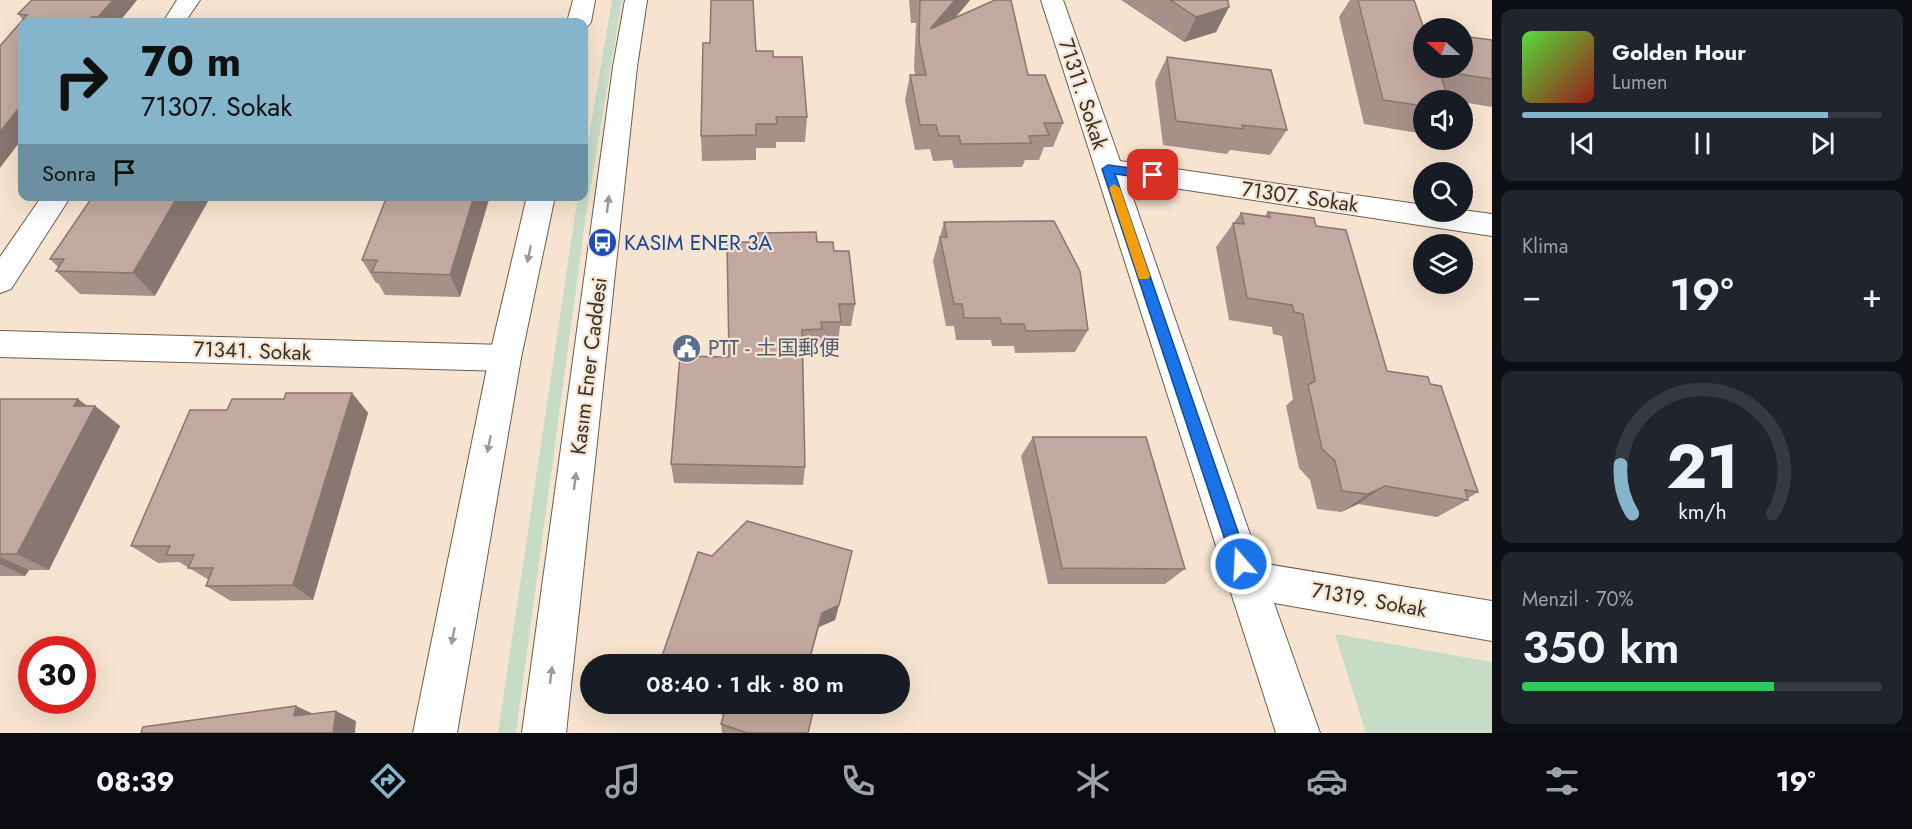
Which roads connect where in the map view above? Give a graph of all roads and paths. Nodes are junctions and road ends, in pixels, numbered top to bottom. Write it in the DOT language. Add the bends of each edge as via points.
graph roads {
  1 [pos="189,0"];
  2 [pos="584,0"];
  3 [pos="636,0"];
  4 [pos="1052,0"];
  5 [pos="177,18"];
  6 [pos="580,18"];
  7 [pos="1108,169"];
  8 [pos="54,201"];
  9 [pos="541,201"];
  10 [pos="1492,225"];
  11 [pos="0,281"];
  12 [pos="0,345"];
  13 [pos="505,358"];
  14 [pos="1245,579"];
  15 [pos="1492,621"];
  16 [pos="435,733"];
  17 [pos="544,733"];
  18 [pos="1298,733"];
  1 -- 5 [label="street"];
  2 -- 6 [label="street"];
  17 -- 3 [label="street, Kasım Ener Caddesi, one-way"];
  4 -- 7 [label="street, 71311. Sokak"];
  7 -- 10 [label="street, 71307. Sokak"];
  7 -- 14 [label="street, 71311. Sokak"];
  8 -- 11 [label="street"];
  9 -- 13 [label="street, one-way"];
  12 -- 13 [label="street, 71341. Sokak"];
  13 -- 16 [label="street, one-way"];
  14 -- 15 [label="street, 71319. Sokak"];
  14 -- 18 [label="street, 71311. Sokak"];
}
